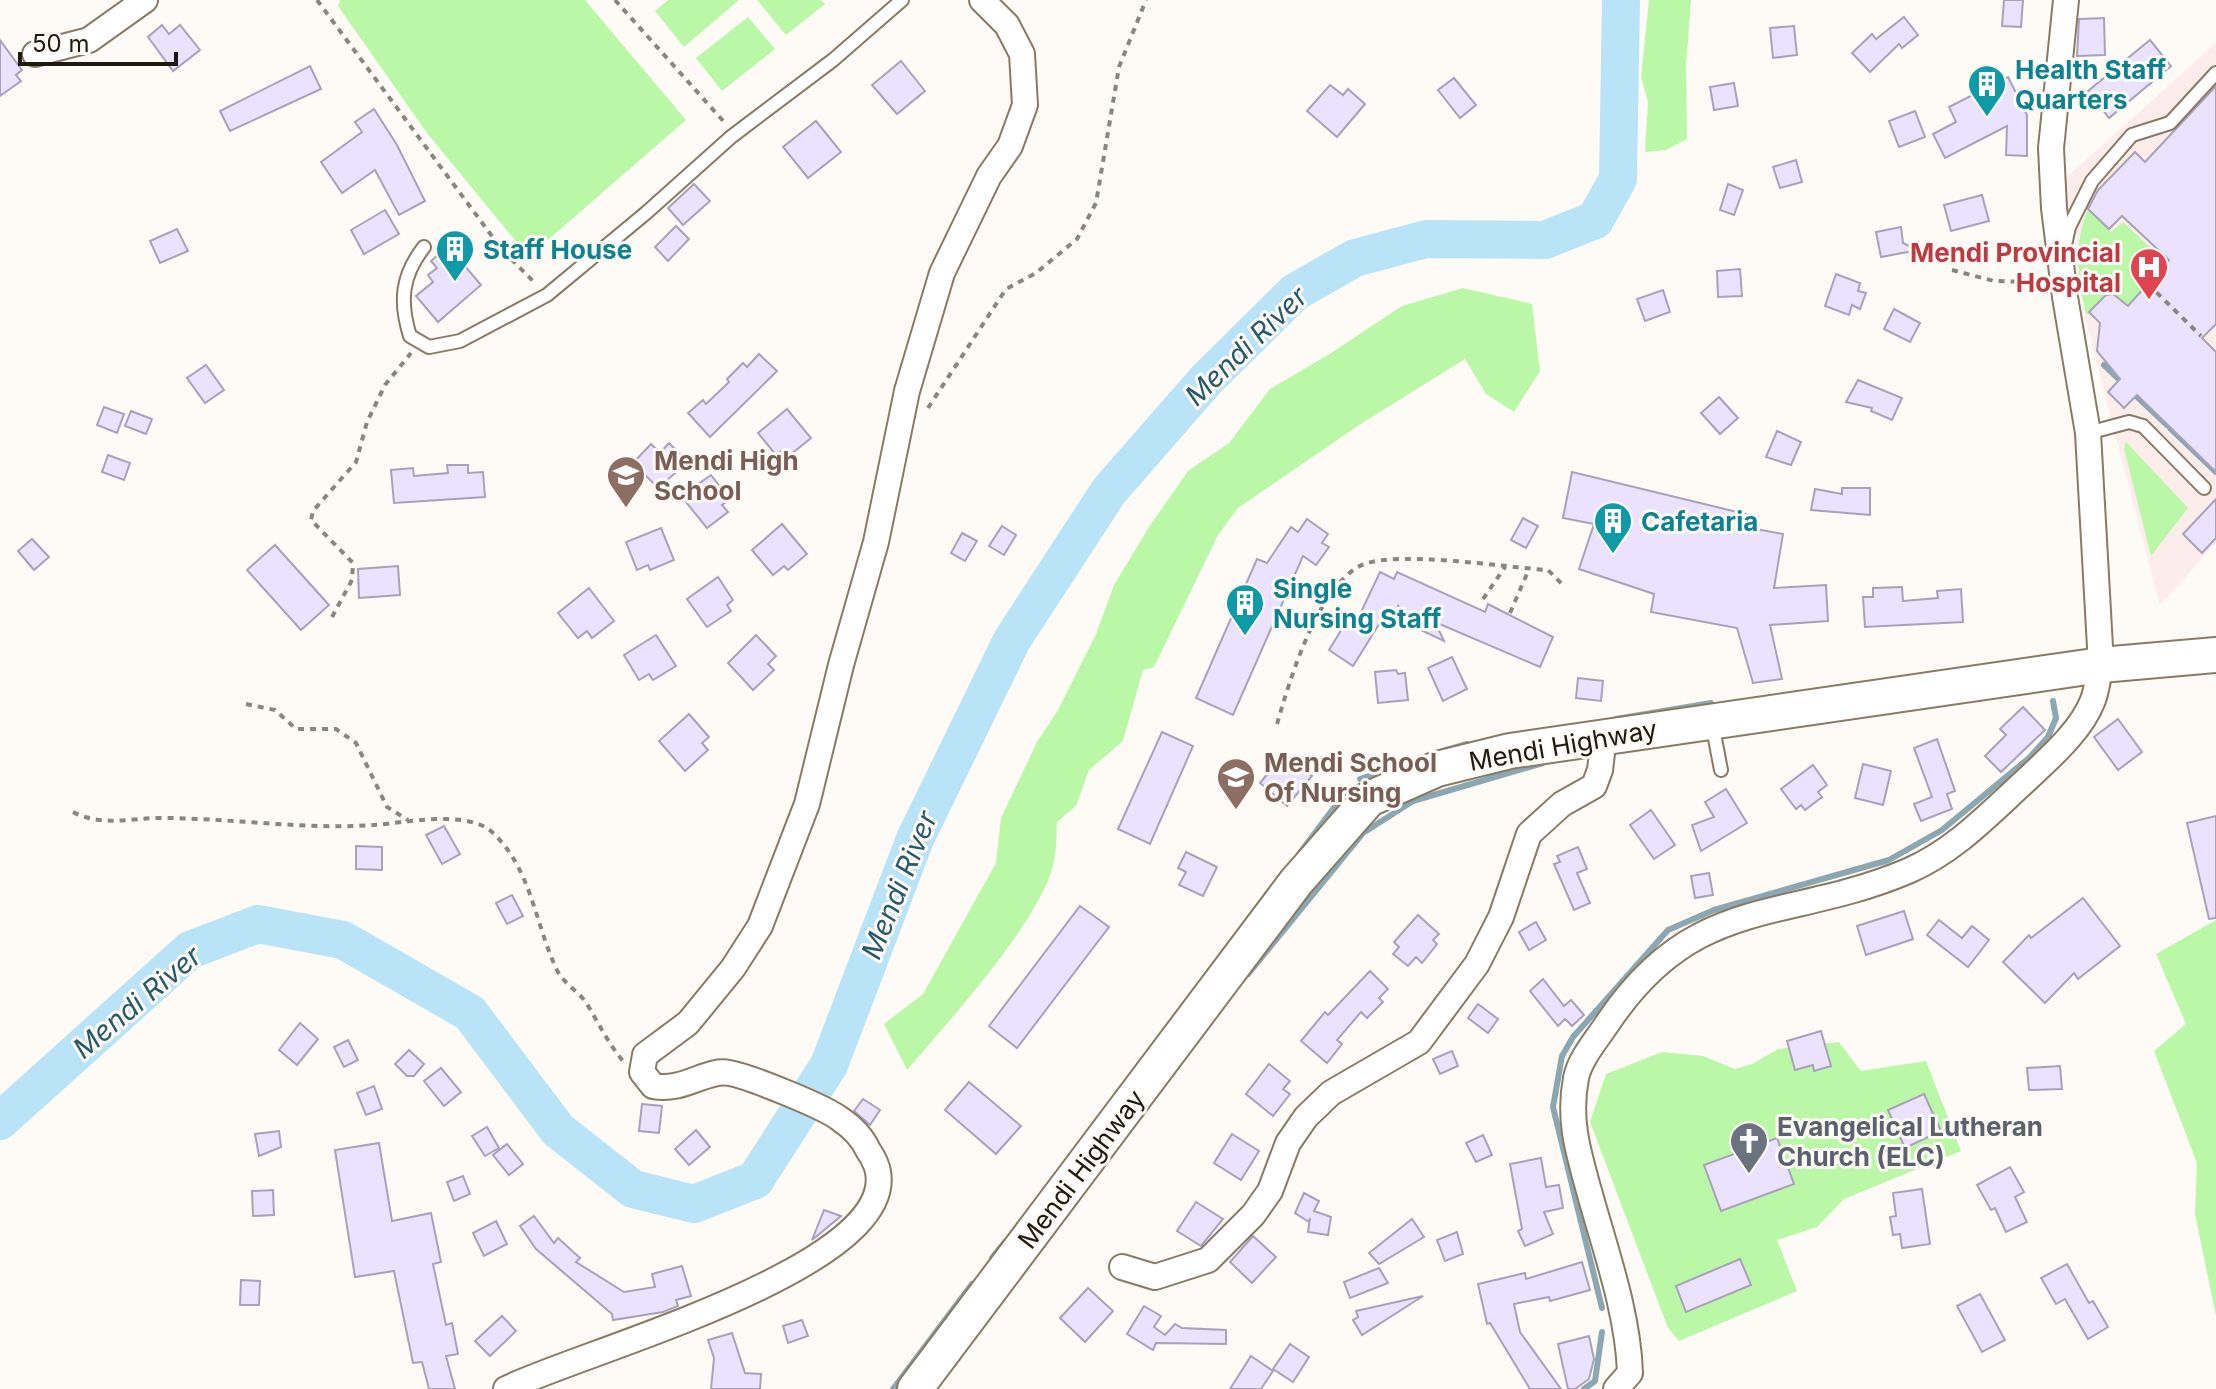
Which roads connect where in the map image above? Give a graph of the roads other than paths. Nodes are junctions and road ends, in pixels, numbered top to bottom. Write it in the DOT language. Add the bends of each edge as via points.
graph roads {
  1 [pos="145,0"];
  2 [pos="902,0"];
  3 [pos="982,0"];
  4 [pos="2066,0"];
  5 [pos="35,54"];
  6 [pos="2216,73"];
  7 [pos="424,247"];
  8 [pos="2060,267"];
  9 [pos="2088,433"];
  10 [pos="2204,488"];
  11 [pos="2216,655"];
  12 [pos="2101,665"];
  13 [pos="1712,720"];
  14 [pos="1604,736"];
  15 [pos="1721,770"];
  16 [pos="1122,1267"];
  17 [pos="506,1389"];
  18 [pos="915,1389"];
  19 [pos="1616,1389"];
  1 -- 5 [label="street" via="89,40"];
  2 -- 7 [label="lane" via="547,295 460,341 429,347 410,336 404,305 408,268"];
  3 -- 17 [label="street" via="1007,25 1022,54 1025,105 1010,146 989,176 942,273 907,391 876,542 807,804 760,926 706,1005 645,1055 642,1072 653,1086 665,1088 726,1072 838,1117 863,1139 879,1174 873,1199 862,1220 817,1259 681,1324"];
  4 -- 8 [label="street" via="2051,148"];
  6 -- 8 [label="lane" via="2170,123 2132,135 2092,181 2069,227"];
  8 -- 9 [label="street"];
  9 -- 10 [label="lane" via="2129,422 2143,426"];
  9 -- 12 [label="street"];
  11 -- 12 [label="main road, Mendi Highway"];
  12 -- 13 [label="main road, Mendi Highway"];
  12 -- 19 [label="street" via="2092,702 2075,728 1959,843 1876,882 1712,927 1665,955 1628,993 1589,1050 1577,1075 1572,1122 1576,1153 1623,1316 1630,1373"];
  13 -- 14 [label="main road, Mendi Highway"];
  13 -- 15 [label="lane"];
  14 -- 16 [label="street" via="1594,786 1562,804 1529,834 1501,917 1477,964 1419,1042 1331,1093 1306,1117 1288,1143 1270,1191 1208,1260 1155,1277"];
  14 -- 18 [label="main road, Mendi Highway" via="1437,769 1369,799 1296,882"];
}
